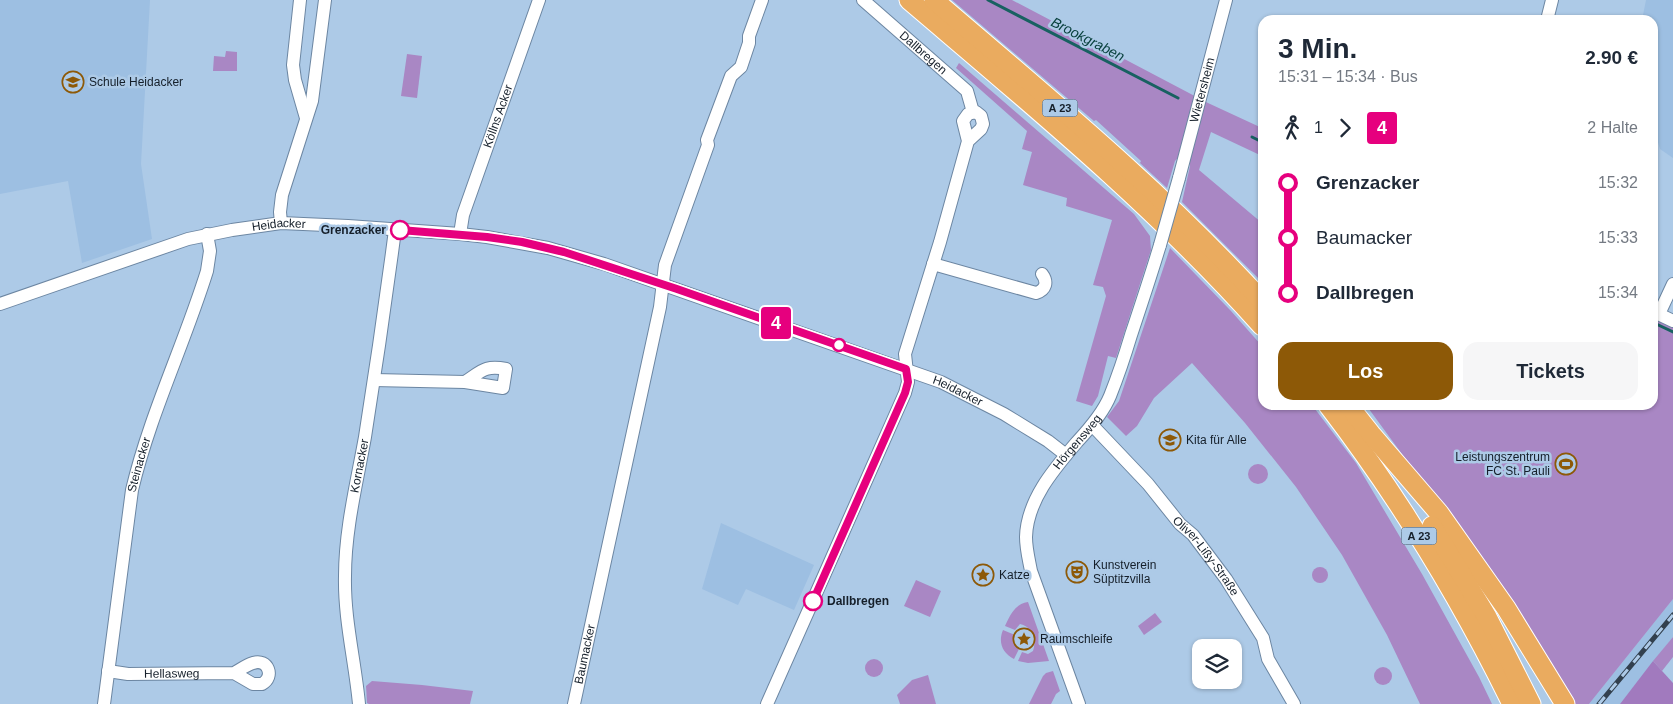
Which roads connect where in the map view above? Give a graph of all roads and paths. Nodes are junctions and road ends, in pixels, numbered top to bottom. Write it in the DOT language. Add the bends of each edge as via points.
graph roads {
  1 [pos="300,0"];
  2 [pos="326,0"];
  3 [pos="539,0"];
  4 [pos="762,0"];
  5 [pos="863,0"];
  6 [pos="909,0"];
  7 [pos="934,0"];
  8 [pos="1226,0"];
  9 [pos="1552,0"];
  10 [pos="1548,15"];
  11 [pos="306,118"];
  12 [pos="1179,178"];
  13 [pos="281,223"];
  14 [pos="395,230"];
  15 [pos="207,234"];
  16 [pos="460,234"];
  17 [pos="933,264"];
  18 [pos="1042,274"];
  19 [pos="662,284"];
  20 [pos="1673,284"];
  21 [pos="1258,297"];
  22 [pos="0,304"];
  23 [pos="1658,309"];
  24 [pos="1658,313"];
  25 [pos="1673,320"];
  26 [pos="1258,322"];
  27 [pos="906,369"];
  28 [pos="374,380"];
  29 [pos="465,382"];
  30 [pos="1332,410"];
  31 [pos="1352,410"];
  32 [pos="1092,425"];
  33 [pos="1371,434"];
  34 [pos="1066,455"];
  35 [pos="1535,655"];
  36 [pos="108,671"];
  37 [pos="234,674"];
  38 [pos="104,704"];
  39 [pos="359,704"];
  40 [pos="574,704"];
  41 [pos="767,704"];
  42 [pos="1079,704"];
  43 [pos="1294,704"];
  44 [pos="1512,704"];
  45 [pos="1530,704"];
  46 [pos="1558,704"];
  47 [pos="1565,704"];
  1 -- 11 [label="street" via="293,65"];
  2 -- 11 [label="street" via="312,101"];
  3 -- 16 [label="street, Köllns Acker" via="465,209"];
  4 -- 19 [label="street, Baumacker" via="741,67 731,76 707,140 708,145 665,265"];
  5 -- 17 [label="street, Dallbregen" via="967,91 973,112 963,121 968,141"];
  6 -- 26 [label="highway, A 23" via="1112,175"];
  7 -- 21 [label="highway, A 23" via="1125,164"];
  8 -- 12 [label="street, Wietersheim"];
  9 -- 10 [label="street"];
  11 -- 13 [label="street" via="282,195"];
  12 -- 32 [label="street, Hörgensweg, bridge" via="1109,398"];
  13 -- 14 [label="street, Heidacker"];
  13 -- 15 [label="street, Heidacker"];
  14 -- 16 [label="street, Heidacker"];
  14 -- 28 [label="street, Kornacker"];
  15 -- 22 [label="street, Heidacker"];
  15 -- 36 [label="street, Steinacker" via="210,251 207,270 149,429 132,490"];
  16 -- 19 [label="street, Heidacker" via="522,242 564,252"];
  17 -- 18 [label="street" via="1036,293 1045,286"];
  17 -- 27 [label="street, Dallbregen" via="905,354"];
  19 -- 27 [label="street, Heidacker"];
  19 -- 40 [label="street, Baumacker" via="660,307"];
  20 -- 23 [label="street"];
  24 -- 25 [label="street"];
  27 -- 34 [label="street, Heidacker" via="941,382 1004,414"];
  27 -- 41 [label="street, Dallbregen" via="908,382 905,393"];
  28 -- 29 [label="street"];
  28 -- 39 [label="street, Kornacker" via="348,536 345,573"];
  30 -- 44 [label="highway, A 23" via="1434,558"];
  31 -- 33 [label="highway, A 23"];
  32 -- 34 [label="street, Hörgensweg"];
  32 -- 43 [label="street, Oliver-Lißy-Straße" via="1193,535 1226,579 1263,638 1268,658"];
  33 -- 35 [label="highway" via="1439,513"];
  33 -- 45 [label="highway, A 23" via="1442,540 1487,617"];
  34 -- 42 [label="street, Hörgensweg" via="1034,504 1026,536 1036,586"];
  35 -- 46 [label="highway"];
  35 -- 47 [label="highway"];
  36 -- 37 [label="street, Hellasweg" via="128,674"];
  36 -- 38 [label="street, Steinacker"];
}
